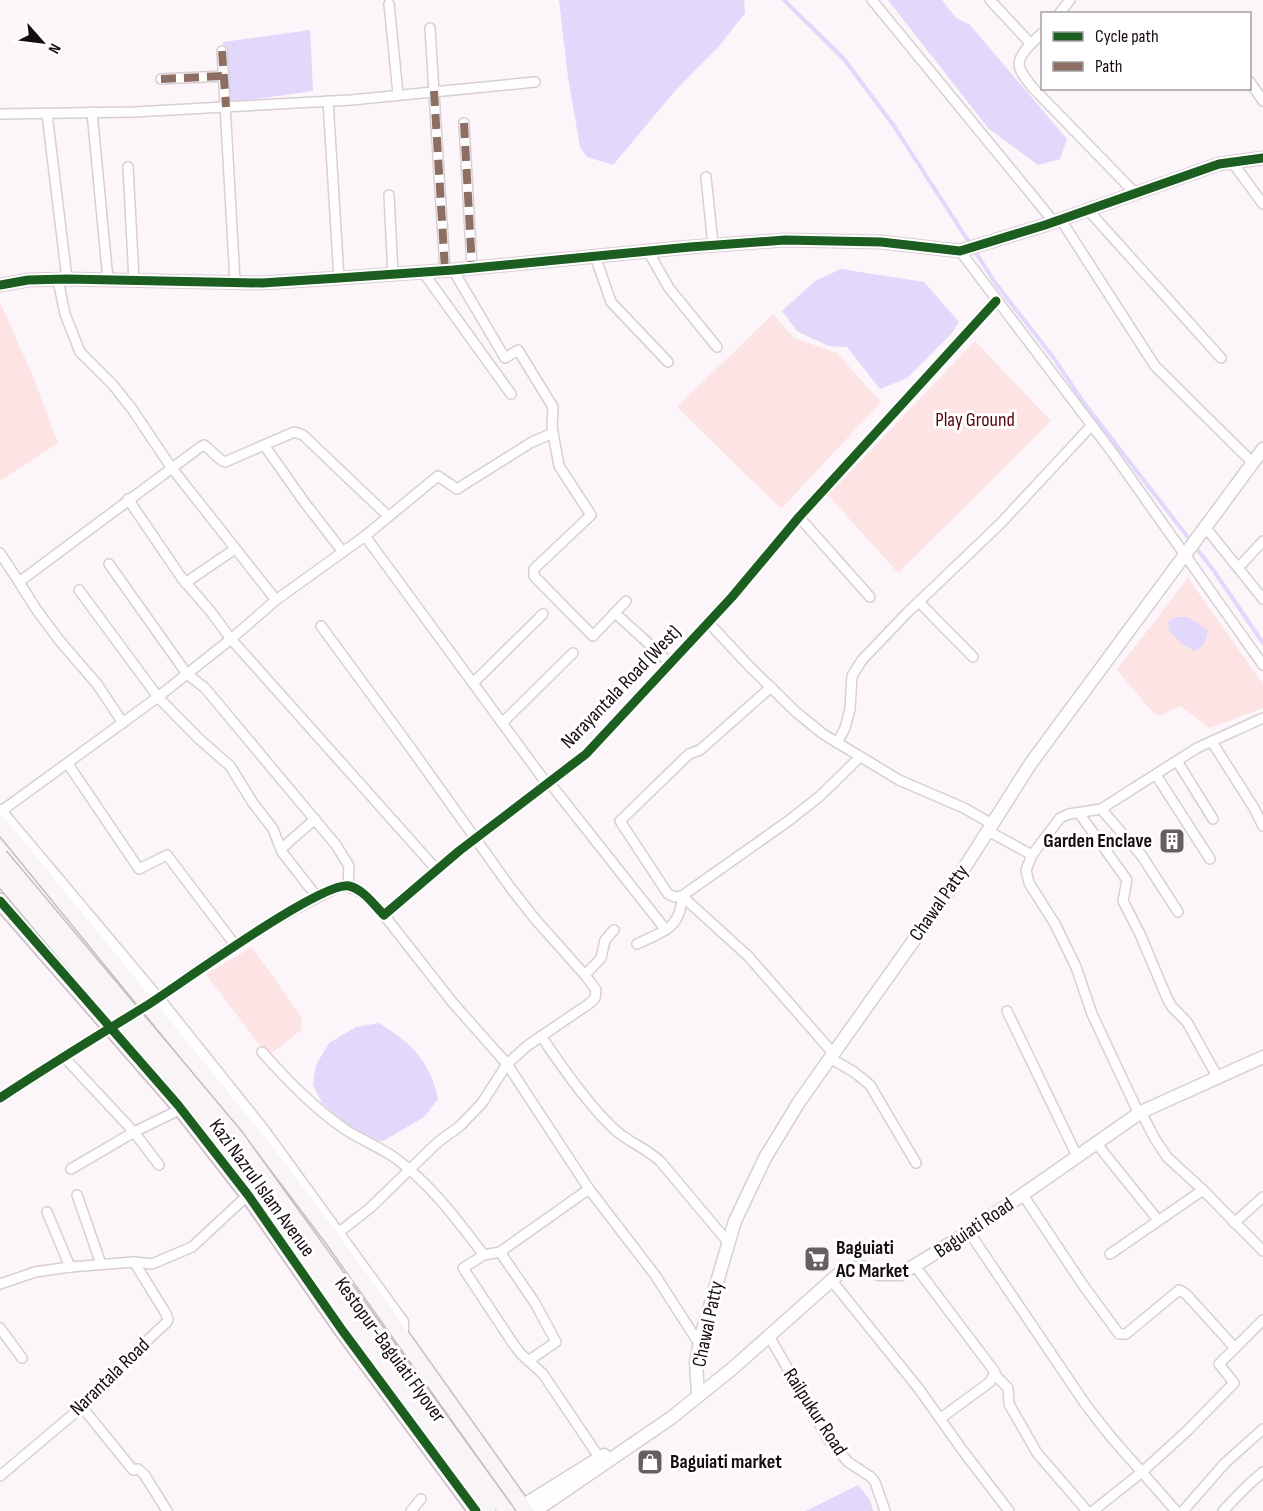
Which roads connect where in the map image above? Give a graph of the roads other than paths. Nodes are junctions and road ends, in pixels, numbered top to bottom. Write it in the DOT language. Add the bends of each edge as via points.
graph roads {
  1 [pos="872,0"];
  2 [pos="990,0"];
  3 [pos="1070,0"];
  4 [pos="389,4"];
  5 [pos="1061,12"];
  6 [pos="430,28"];
  7 [pos="1041,34"];
  8 [pos="1031,44"];
  9 [pos="222,51"];
  10 [pos="224,76"];
  11 [pos="161,79"];
  12 [pos="535,82"];
  13 [pos="1251,83"];
  14 [pos="434,91"];
  15 [pos="398,94"];
  16 [pos="328,101"];
  17 [pos="1263,101"];
  18 [pos="226,107"];
  19 [pos="92,112"];
  20 [pos="0,114"];
  21 [pos="47,114"];
  22 [pos="464,123"];
  23 [pos="1259,158"];
  24 [pos="1232,162"];
  25 [pos="128,167"];
  26 [pos="1263,169"];
  27 [pos="706,177"];
  28 [pos="1136,194"];
  29 [pos="389,195"];
  30 [pos="1263,204"];
  31 [pos="1088,210"];
  32 [pos="1057,221"];
  33 [pos="713,245"];
  34 [pos="648,251"];
  35 [pos="960,251"];
  36 [pos="595,256"];
  37 [pos="472,268"];
  38 [pos="449,270"];
  39 [pos="423,272"];
  40 [pos="393,274"];
  41 [pos="339,278"];
  42 [pos="63,279"];
  43 [pos="108,280"];
  44 [pos="134,280"];
  45 [pos="235,282"];
  46 [pos="0,285"];
  47 [pos="996,301"];
  48 [pos="717,347"];
  49 [pos="1221,358"];
  50 [pos="668,362"];
  51 [pos="511,394"];
  52 [pos="1092,425"];
  53 [pos="553,433"];
  54 [pos="264,445"];
  55 [pos="1263,449"];
  56 [pos="1252,462"];
  57 [pos="171,467"];
  58 [pos="128,500"];
  59 [pos="388,516"];
  60 [pos="799,517"];
  61 [pos="1204,531"];
  62 [pos="365,536"];
  63 [pos="1263,541"];
  64 [pos="235,549"];
  65 [pos="343,552"];
  66 [pos="0,553"];
  67 [pos="1186,556"];
  68 [pos="110,564"];
  69 [pos="1239,567"];
  70 [pos="19,582"];
  71 [pos="185,583"];
  72 [pos="79,590"];
  73 [pos="870,597"];
  74 [pos="1263,599"];
  75 [pos="276,600"];
  76 [pos="626,601"];
  77 [pos="919,602"];
  78 [pos="615,613"];
  79 [pos="543,614"];
  80 [pos="708,622"];
  81 [pos="321,626"];
  82 [pos="231,639"];
  83 [pos="573,653"];
  84 [pos="973,657"];
  85 [pos="670,663"];
  86 [pos="1263,665"];
  87 [pos="187,674"];
  88 [pos="473,683"];
  89 [pos="771,687"];
  90 [pos="158,697"];
  91 [pos="1263,718"];
  92 [pos="123,723"];
  93 [pos="502,723"];
  94 [pos="1212,742"];
  95 [pos="837,743"];
  96 [pos="860,758"];
  97 [pos="1177,761"];
  98 [pos="68,764"];
  99 [pos="1156,775"];
  100 [pos="548,783"];
  101 [pos="1101,809"];
  102 [pos="0,812"];
  103 [pos="1079,813"];
  104 [pos="315,819"];
  105 [pos="1213,819"];
  106 [pos="0,824"];
  107 [pos="1263,825"];
  108 [pos="990,827"];
  109 [pos="476,839"];
  110 [pos="281,849"];
  111 [pos="1032,855"];
  112 [pos="0,856"];
  113 [pos="1210,859"];
  114 [pos="437,870"];
  115 [pos="0,876"];
  116 [pos="348,886"];
  117 [pos="682,896"];
  118 [pos="317,897"];
  119 [pos="0,901"];
  120 [pos="1178,912"];
  121 [pos="384,915"];
  122 [pos="614,930"];
  123 [pos="666,930"];
  124 [pos="637,944"];
  125 [pos="235,945"];
  126 [pos="585,975"];
  127 [pos="153,1001"];
  128 [pos="1007,1011"];
  129 [pos="110,1027"];
  130 [pos="179,1035"];
  131 [pos="541,1036"];
  132 [pos="262,1052"];
  133 [pos="63,1056"];
  134 [pos="832,1056"];
  135 [pos="1263,1057"];
  136 [pos="507,1064"];
  137 [pos="142,1065"];
  138 [pos="1218,1077"];
  139 [pos="0,1098"];
  140 [pos="181,1109"];
  141 [pos="1140,1113"];
  142 [pos="134,1132"];
  143 [pos="1096,1143"];
  144 [pos="1077,1156"];
  145 [pos="916,1163"];
  146 [pos="159,1166"];
  147 [pos="72,1169"];
  148 [pos="409,1170"];
  149 [pos="590,1189"];
  150 [pos="1203,1190"];
  151 [pos="76,1195"];
  152 [pos="248,1195"];
  153 [pos="1023,1195"];
  154 [pos="1263,1197"];
  155 [pos="47,1212"];
  156 [pos="1158,1220"];
  157 [pos="1234,1223"];
  158 [pos="969,1232"];
  159 [pos="338,1233"];
  160 [pos="728,1242"];
  161 [pos="1263,1251"];
  162 [pos="500,1252"];
  163 [pos="1110,1254"];
  164 [pos="484,1255"];
  165 [pos="134,1262"];
  166 [pos="101,1264"];
  167 [pos="915,1266"];
  168 [pos="70,1267"];
  169 [pos="832,1281"];
  170 [pos="0,1284"];
  171 [pos="1263,1320"];
  172 [pos="0,1328"];
  173 [pos="769,1336"];
  174 [pos="402,1338"];
  175 [pos="700,1346"];
  176 [pos="1234,1348"];
  177 [pos="22,1358"];
  178 [pos="528,1361"];
  179 [pos="994,1374"];
  180 [pos="698,1394"];
  181 [pos="82,1407"];
  182 [pos="941,1418"];
  183 [pos="1263,1429"];
  184 [pos="599,1457"];
  185 [pos="1142,1472"];
  186 [pos="1263,1472"];
  187 [pos="0,1476"];
  188 [pos="421,1499"];
  189 [pos="528,1509"];
  190 [pos="167,1511"];
  191 [pos="411,1511"];
  192 [pos="476,1511"];
  193 [pos="488,1511"];
  194 [pos="506,1511"];
  195 [pos="885,1511"];
  196 [pos="1009,1511"];
  197 [pos="1087,1511"];
  198 [pos="1093,1511"];
  199 [pos="1176,1511"];
  200 [pos="1183,1511"];
  201 [pos="1223,1511"];
  1 -- 32 [label="street"];
  2 -- 8 [label="street"];
  3 -- 5 [label="street"];
  4 -- 15 [label="street"];
  6 -- 14 [label="street"];
  7 -- 8 [label="street"];
  8 -- 28 [label="street" via="1021,54 1021,72"];
  9 -- 10 [label="street"];
  10 -- 11 [label="street"];
  10 -- 18 [label="street"];
  12 -- 14 [label="street"];
  13 -- 17 [label="street"];
  14 -- 15 [label="street"];
  14 -- 38 [label="street"];
  15 -- 16 [label="street"];
  16 -- 18 [label="street"];
  16 -- 41 [label="street"];
  18 -- 19 [label="street"];
  18 -- 45 [label="street"];
  19 -- 21 [label="street"];
  19 -- 43 [label="street"];
  20 -- 21 [label="street"];
  21 -- 42 [label="street"];
  22 -- 37 [label="street"];
  23 -- 24 [label="street"];
  23 -- 26 [label="street"];
  24 -- 28 [label="street"];
  24 -- 30 [label="street"];
  25 -- 44 [label="street"];
  27 -- 33 [label="street"];
  28 -- 31 [label="street"];
  29 -- 40 [label="street"];
  31 -- 32 [label="street"];
  31 -- 49 [label="street"];
  32 -- 35 [label="street"];
  32 -- 56 [label="street" via="1155,366"];
  33 -- 34 [label="street"];
  33 -- 35 [label="street" via="785,240 881,242"];
  34 -- 36 [label="street"];
  34 -- 48 [label="street" via="669,288"];
  35 -- 47 [label="street"];
  36 -- 37 [label="street"];
  36 -- 50 [label="street" via="611,302"];
  37 -- 38 [label="street"];
  38 -- 39 [label="street"];
  38 -- 53 [label="street" via="505,358 518,350 553,407"];
  39 -- 40 [label="street"];
  39 -- 51 [label="street"];
  40 -- 41 [label="street"];
  41 -- 45 [label="street"];
  42 -- 43 [label="street"];
  42 -- 46 [label="street"];
  42 -- 57 [label="street" via="64,314 80,352 113,385"];
  43 -- 44 [label="street"];
  44 -- 45 [label="street"];
  47 -- 52 [label="street"];
  47 -- 60 [label="street, Narayantala Road (West)"];
  52 -- 67 [label="street"];
  52 -- 77 [label="street" via="1001,523"];
  53 -- 59 [label="street" via="457,489 438,476"];
  53 -- 78 [label="street" via="559,466 591,515 533,573 593,636"];
  54 -- 57 [label="street" via="225,462 204,446"];
  54 -- 59 [label="street" via="299,433"];
  54 -- 65 [label="street"];
  55 -- 56 [label="street, Chawal Patty"];
  56 -- 61 [label="street, Chawal Patty"];
  57 -- 58 [label="street"];
  57 -- 64 [label="street"];
  58 -- 70 [label="street"];
  58 -- 71 [label="street"];
  59 -- 62 [label="street"];
  60 -- 73 [label="street"];
  60 -- 80 [label="street, Narayantala Road (West)"];
  61 -- 67 [label="street, Chawal Patty"];
  61 -- 69 [label="street"];
  62 -- 65 [label="street"];
  62 -- 88 [label="street"];
  63 -- 69 [label="street"];
  64 -- 71 [label="street"];
  64 -- 75 [label="street"];
  65 -- 75 [label="street"];
  66 -- 70 [label="street"];
  67 -- 86 [label="street"];
  67 -- 108 [label="street, Chawal Patty" via="1031,763"];
  68 -- 87 [label="street"];
  69 -- 74 [label="street"];
  70 -- 92 [label="street"];
  71 -- 82 [label="street"];
  72 -- 90 [label="street"];
  75 -- 82 [label="street"];
  76 -- 78 [label="street"];
  77 -- 84 [label="street"];
  77 -- 95 [label="street" via="862,660 852,676 850,709"];
  78 -- 85 [label="street"];
  79 -- 88 [label="street"];
  80 -- 85 [label="street, Narayantala Road (West)"];
  80 -- 89 [label="street"];
  81 -- 109 [label="street"];
  82 -- 87 [label="street"];
  82 -- 114 [label="street"];
  83 -- 93 [label="street"];
  85 -- 100 [label="street, Narayantala Road (West)" via="586,754"];
  87 -- 90 [label="street"];
  87 -- 104 [label="street" via="205,688"];
  88 -- 93 [label="street"];
  89 -- 95 [label="street"];
  89 -- 117 [label="street" via="700,750 689,754 620,821 668,894"];
  90 -- 92 [label="street"];
  90 -- 110 [label="street" via="230,766 273,829"];
  91 -- 94 [label="street"];
  92 -- 98 [label="street"];
  93 -- 100 [label="street"];
  94 -- 97 [label="street"];
  94 -- 107 [label="street"];
  95 -- 96 [label="street"];
  96 -- 108 [label="street" via="964,808"];
  96 -- 117 [label="street" via="795,816"];
  97 -- 99 [label="street"];
  97 -- 105 [label="street"];
  98 -- 102 [label="street"];
  98 -- 125 [label="street" via="139,869 167,855"];
  99 -- 101 [label="street"];
  99 -- 113 [label="street"];
  100 -- 109 [label="street, Narayantala Road (West)"];
  100 -- 123 [label="street"];
  101 -- 103 [label="street"];
  101 -- 120 [label="street" via="1142,856"];
  102 -- 127 [label="street, Kazi Nazrul Islam Avenue"];
  103 -- 111 [label="street" via="1060,819"];
  103 -- 138 [label="street" via="1127,880 1123,901 1167,998 1187,1022"];
  104 -- 110 [label="street"];
  104 -- 116 [label="street" via="349,866"];
  106 -- 127 [label="main road, Kazi Nazrul Islam Avenue"];
  108 -- 111 [label="street"];
  108 -- 134 [label="street, Chawal Patty"];
  109 -- 114 [label="street, Narayantala Road (West)"];
  109 -- 126 [label="street" via="535,919"];
  110 -- 118 [label="street"];
  111 -- 141 [label="street" via="1026,870 1029,883 1076,967 1092,1014"];
  112 -- 194 [label="main road, Kestopur-Baguiati Flyover, bridge" via="235,1136"];
  114 -- 121 [label="street, Narayantala Road (West)"];
  115 -- 193 [label="main road, Kestopur-Baguiati Flyover, bridge" via="233,1158"];
  116 -- 118 [label="street"];
  116 -- 121 [label="street" via="359,890"];
  117 -- 123 [label="street" via="678,920"];
  117 -- 134 [label="street" via="748,956"];
  118 -- 125 [label="street"];
  119 -- 129 [label="main road, Kazi Nazrul Islam Avenue"];
  121 -- 136 [label="street"];
  122 -- 126 [label="street" via="605,940 601,958"];
  123 -- 124 [label="street"];
  125 -- 127 [label="street"];
  126 -- 131 [label="street" via="596,990 594,998"];
  127 -- 129 [label="street"];
  127 -- 130 [label="main road, Kazi Nazrul Islam Avenue"];
  128 -- 144 [label="street"];
  129 -- 133 [label="street"];
  129 -- 137 [label="main road, Kazi Nazrul Islam Avenue"];
  130 -- 137 [label="main road"];
  130 -- 159 [label="street, Kazi Nazrul Islam Avenue" via="261,1128"];
  130 -- 174 [label="main road, Kazi Nazrul Islam Avenue"];
  131 -- 136 [label="street"];
  131 -- 160 [label="street" via="595,1107 626,1138 660,1161"];
  132 -- 148 [label="street" via="306,1098"];
  133 -- 139 [label="street"];
  133 -- 142 [label="street"];
  134 -- 145 [label="street" via="870,1085"];
  134 -- 160 [label="street, Chawal Patty" via="765,1158"];
  135 -- 138 [label="street, Baguiati Road"];
  136 -- 148 [label="street" via="482,1103"];
  136 -- 149 [label="street"];
  137 -- 140 [label="main road, Kazi Nazrul Islam Avenue"];
  138 -- 141 [label="street, Baguiati Road"];
  140 -- 142 [label="street"];
  140 -- 152 [label="main road, Kazi Nazrul Islam Avenue"];
  141 -- 143 [label="street, Baguiati Road"];
  141 -- 150 [label="street" via="1167,1157"];
  142 -- 146 [label="street"];
  142 -- 147 [label="street"];
  143 -- 144 [label="street, Baguiati Road"];
  143 -- 156 [label="street"];
  144 -- 153 [label="street, Baguiati Road"];
  148 -- 159 [label="street"];
  148 -- 164 [label="street" via="443,1201"];
  149 -- 162 [label="street"];
  149 -- 175 [label="street" via="655,1275"];
  150 -- 156 [label="street"];
  150 -- 157 [label="street"];
  151 -- 166 [label="street"];
  152 -- 165 [label="street" via="192,1247 152,1264"];
  152 -- 192 [label="main road, Kazi Nazrul Islam Avenue"];
  153 -- 158 [label="street, Baguiati Road"];
  153 -- 176 [label="street" via="1119,1334 1126,1334 1179,1290"];
  154 -- 157 [label="street"];
  155 -- 168 [label="street"];
  156 -- 163 [label="street"];
  157 -- 161 [label="street"];
  158 -- 167 [label="street, Baguiati Road"];
  158 -- 185 [label="street" via="1086,1405"];
  159 -- 174 [label="street, Kazi Nazrul Islam Avenue" via="402,1322"];
  160 -- 175 [label="street, Chawal Patty"];
  162 -- 164 [label="street"];
  162 -- 178 [label="street" via="556,1342"];
  164 -- 178 [label="street" via="463,1268"];
  165 -- 166 [label="street"];
  165 -- 181 [label="street, Narantala Road" via="168,1319"];
  166 -- 168 [label="street"];
  167 -- 169 [label="street, Baguiati Road" via="901,1274 879,1274 862,1267 842,1271"];
  167 -- 179 [label="street" via="992,1366"];
  168 -- 170 [label="street" via="35,1272"];
  169 -- 173 [label="street, Baguiati Road"];
  169 -- 182 [label="street"];
  171 -- 176 [label="street"];
  172 -- 177 [label="street"];
  173 -- 180 [label="street, Baguiati Road"];
  173 -- 195 [label="street, Railpukur Road" via="828,1439 848,1462 875,1482"];
  174 -- 189 [label="main road, Kazi Nazrul Islam Avenue"];
  175 -- 180 [label="street, Chawal Patty" via="696,1362"];
  176 -- 185 [label="street" via="1220,1364 1234,1383"];
  178 -- 184 [label="street" via="543,1374"];
  179 -- 182 [label="street" via="990,1382"];
  179 -- 197 [label="street" via="1008,1388 1009,1404 1037,1453"];
  180 -- 184 [label="street, Baguiati Road"];
  180 -- 189 [label="street, Baguiati Road" via="671,1418"];
  181 -- 187 [label="street, Narantala Road"];
  181 -- 190 [label="street" via="133,1470 144,1474"];
  182 -- 196 [label="street"];
  183 -- 200 [label="street" via="1225,1463"];
  184 -- 189 [label="street, Baguiati Road"];
  185 -- 198 [label="street"];
  185 -- 199 [label="street"];
  186 -- 201 [label="street"];
  188 -- 191 [label="street"];
}
